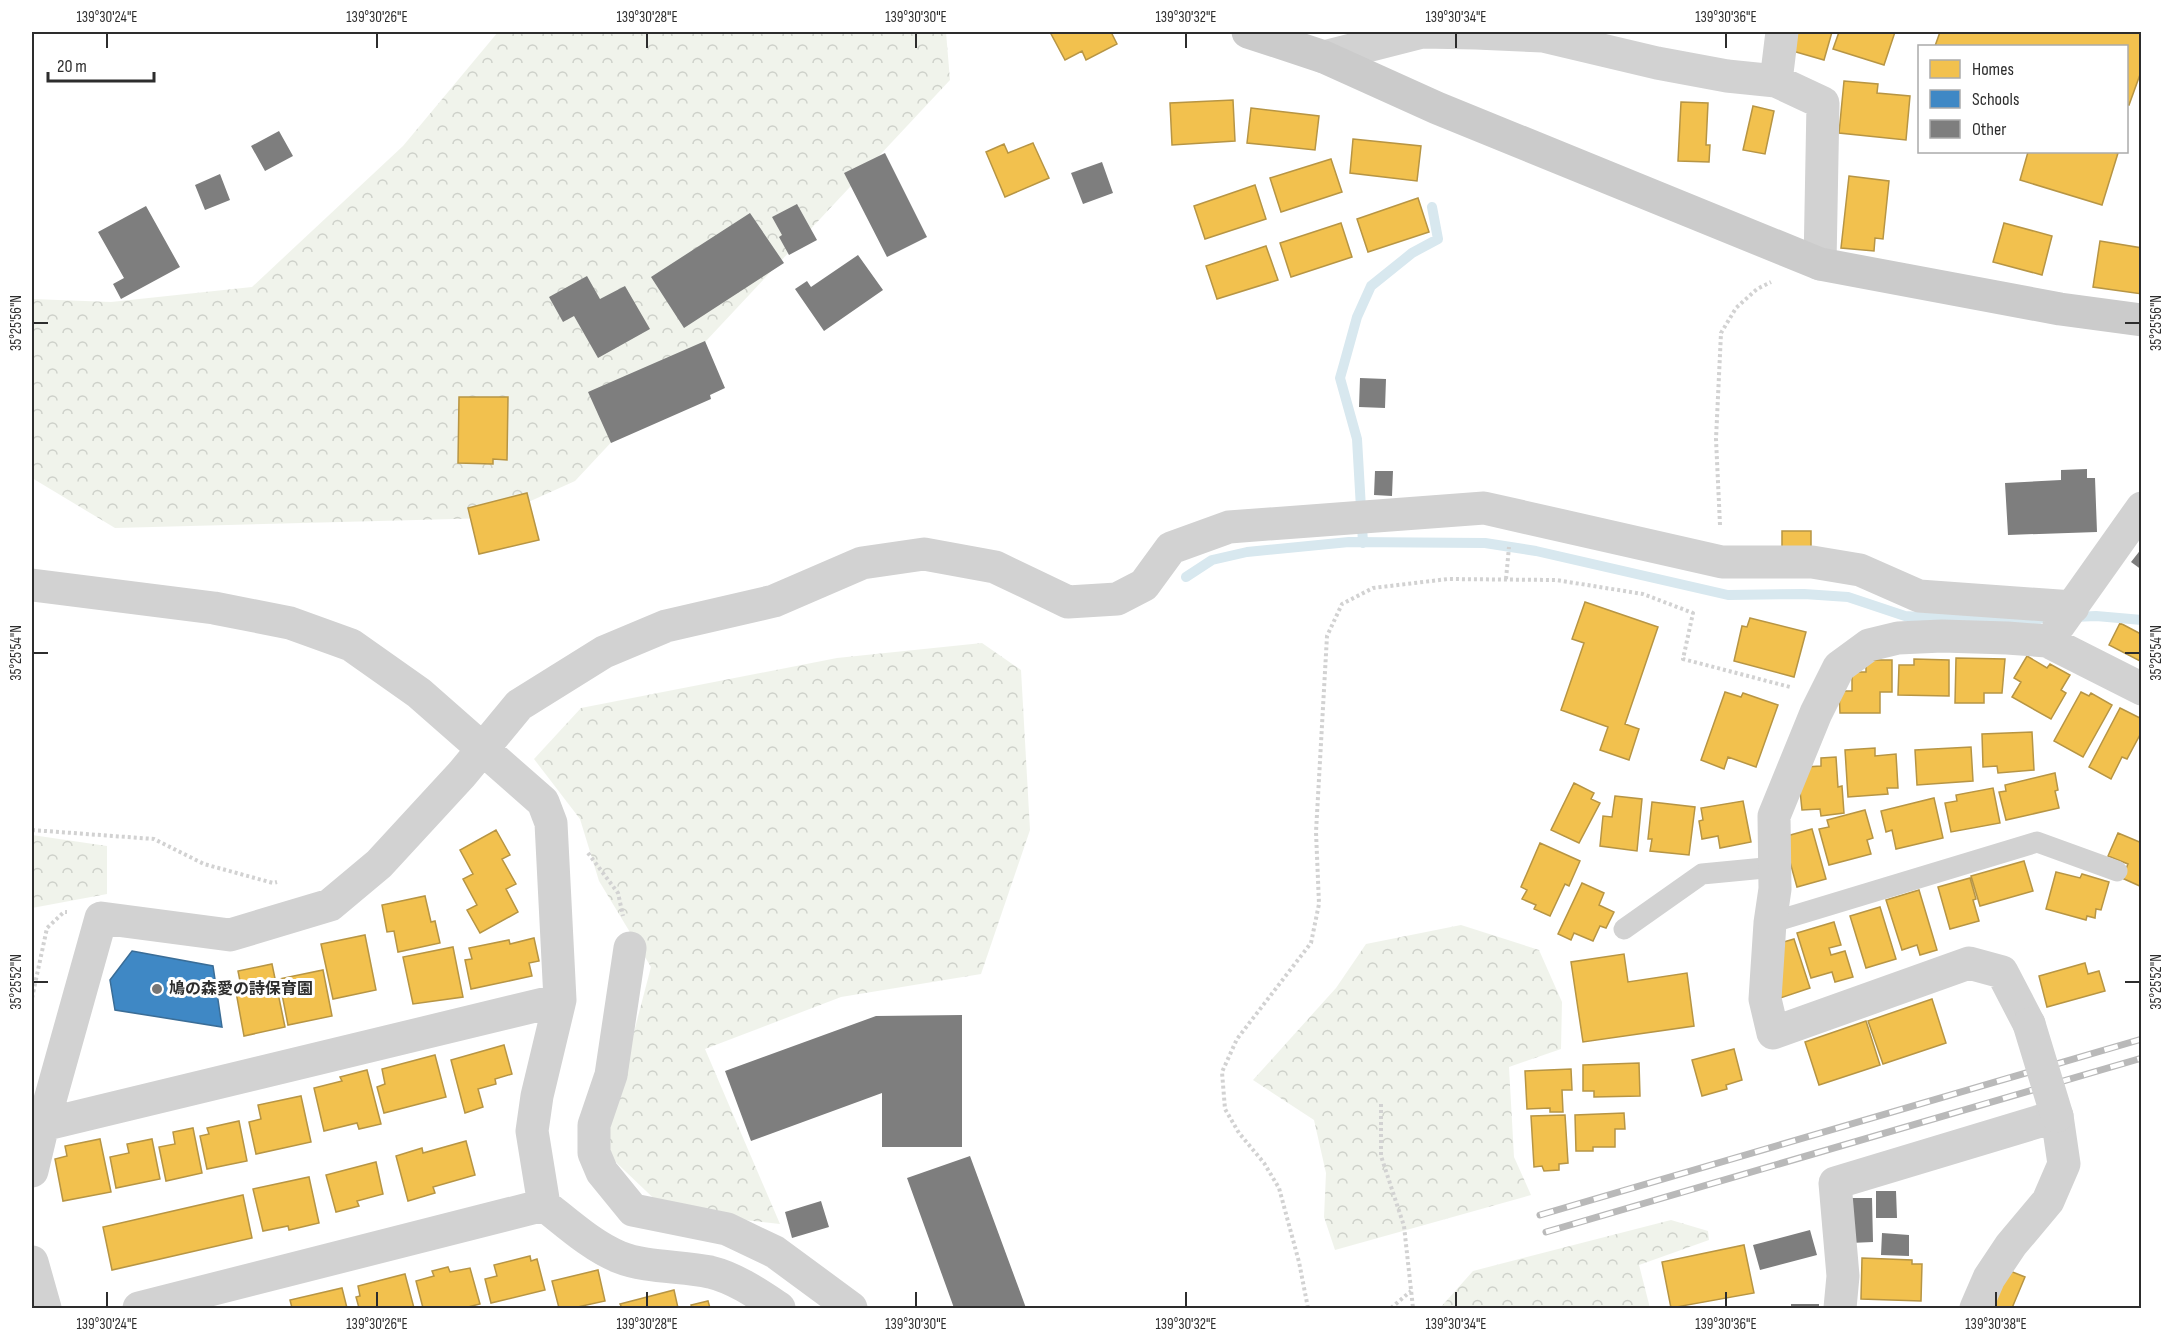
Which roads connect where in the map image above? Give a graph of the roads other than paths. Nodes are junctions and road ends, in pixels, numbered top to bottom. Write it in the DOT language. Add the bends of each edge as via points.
graph roads {
  1 [pos="1248,32"];
  2 [pos="1782,32"];
  3 [pos="1543,34"];
  4 [pos="1324,57"];
  5 [pos="1776,81"];
  6 [pos="1813,261"];
  7 [pos="2142,320"];
  8 [pos="2142,508"];
  9 [pos="32,585"];
  10 [pos="2073,607"];
  11 [pos="2047,641"];
  12 [pos="2142,689"];
  13 [pos="482,749"];
  14 [pos="1775,867"];
  15 [pos="2117,871"];
  16 [pos="1770,923"];
  17 [pos="1624,929"];
  18 [pos="630,948"];
  19 [pos="560,1000"];
  20 [pos="2057,1116"];
  21 [pos="43,1125"];
  22 [pos="32,1171"];
  23 [pos="544,1205"];
  24 [pos="32,1262"];
  25 [pos="191,1302"];
  26 [pos="45,1308"];
  27 [pos="139,1308"];
  28 [pos="779,1308"];
  29 [pos="851,1308"];
  30 [pos="1840,1308"];
  31 [pos="1976,1308"];
  1 -- 4 [label="street"];
  2 -- 5 [label="street"];
  3 -- 4 [label="street" via="1422,32"];
  3 -- 5 [label="street" via="1657,63"];
  4 -- 6 [label="street" via="1437,108"];
  5 -- 6 [label="street" via="1822,103"];
  6 -- 7 [label="street" via="2060,309"];
  8 -- 10 [label="street"];
  9 -- 13 [label="street" via="214,608 290,623 351,645 419,693"];
  10 -- 11 [label="street"];
  10 -- 13 [label="street" via="1919,596 1860,570 1812,562 1722,562 1484,508 1228,526 1171,549 1144,585 1117,599 1068,603 995,567 924,554 862,563 774,601 666,626 604,652 519,705"];
  11 -- 12 [label="street"];
  11 -- 14 [label="street" via="1898,638 1869,645 1839,667 1774,816"];
  13 -- 19 [label="street" via="543,802 551,823"];
  13 -- 21 [label="street" via="379,864 330,904 230,935 101,918"];
  14 -- 16 [label="street"];
  14 -- 17 [label="lane" via="1702,874"];
  15 -- 16 [label="lane" via="2037,842"];
  16 -- 20 [label="street, bridge" via="1765,999 1773,1033 1969,963 2002,972 2029,1024"];
  18 -- 29 [label="street" via="611,1075 594,1125 594,1153 602,1172 633,1210 727,1229 775,1252"];
  19 -- 21 [label="street"];
  19 -- 23 [label="street" via="532,1131"];
  20 -- 30 [label="street" via="1835,1184 1843,1276"];
  20 -- 31 [label="street" via="2064,1164 2048,1201 2005,1253"];
  21 -- 22 [label="street"];
  23 -- 25 [label="street"];
  23 -- 28 [label="street" via="620,1258 711,1272"];
  24 -- 26 [label="street"];
  25 -- 27 [label="street"];
}
